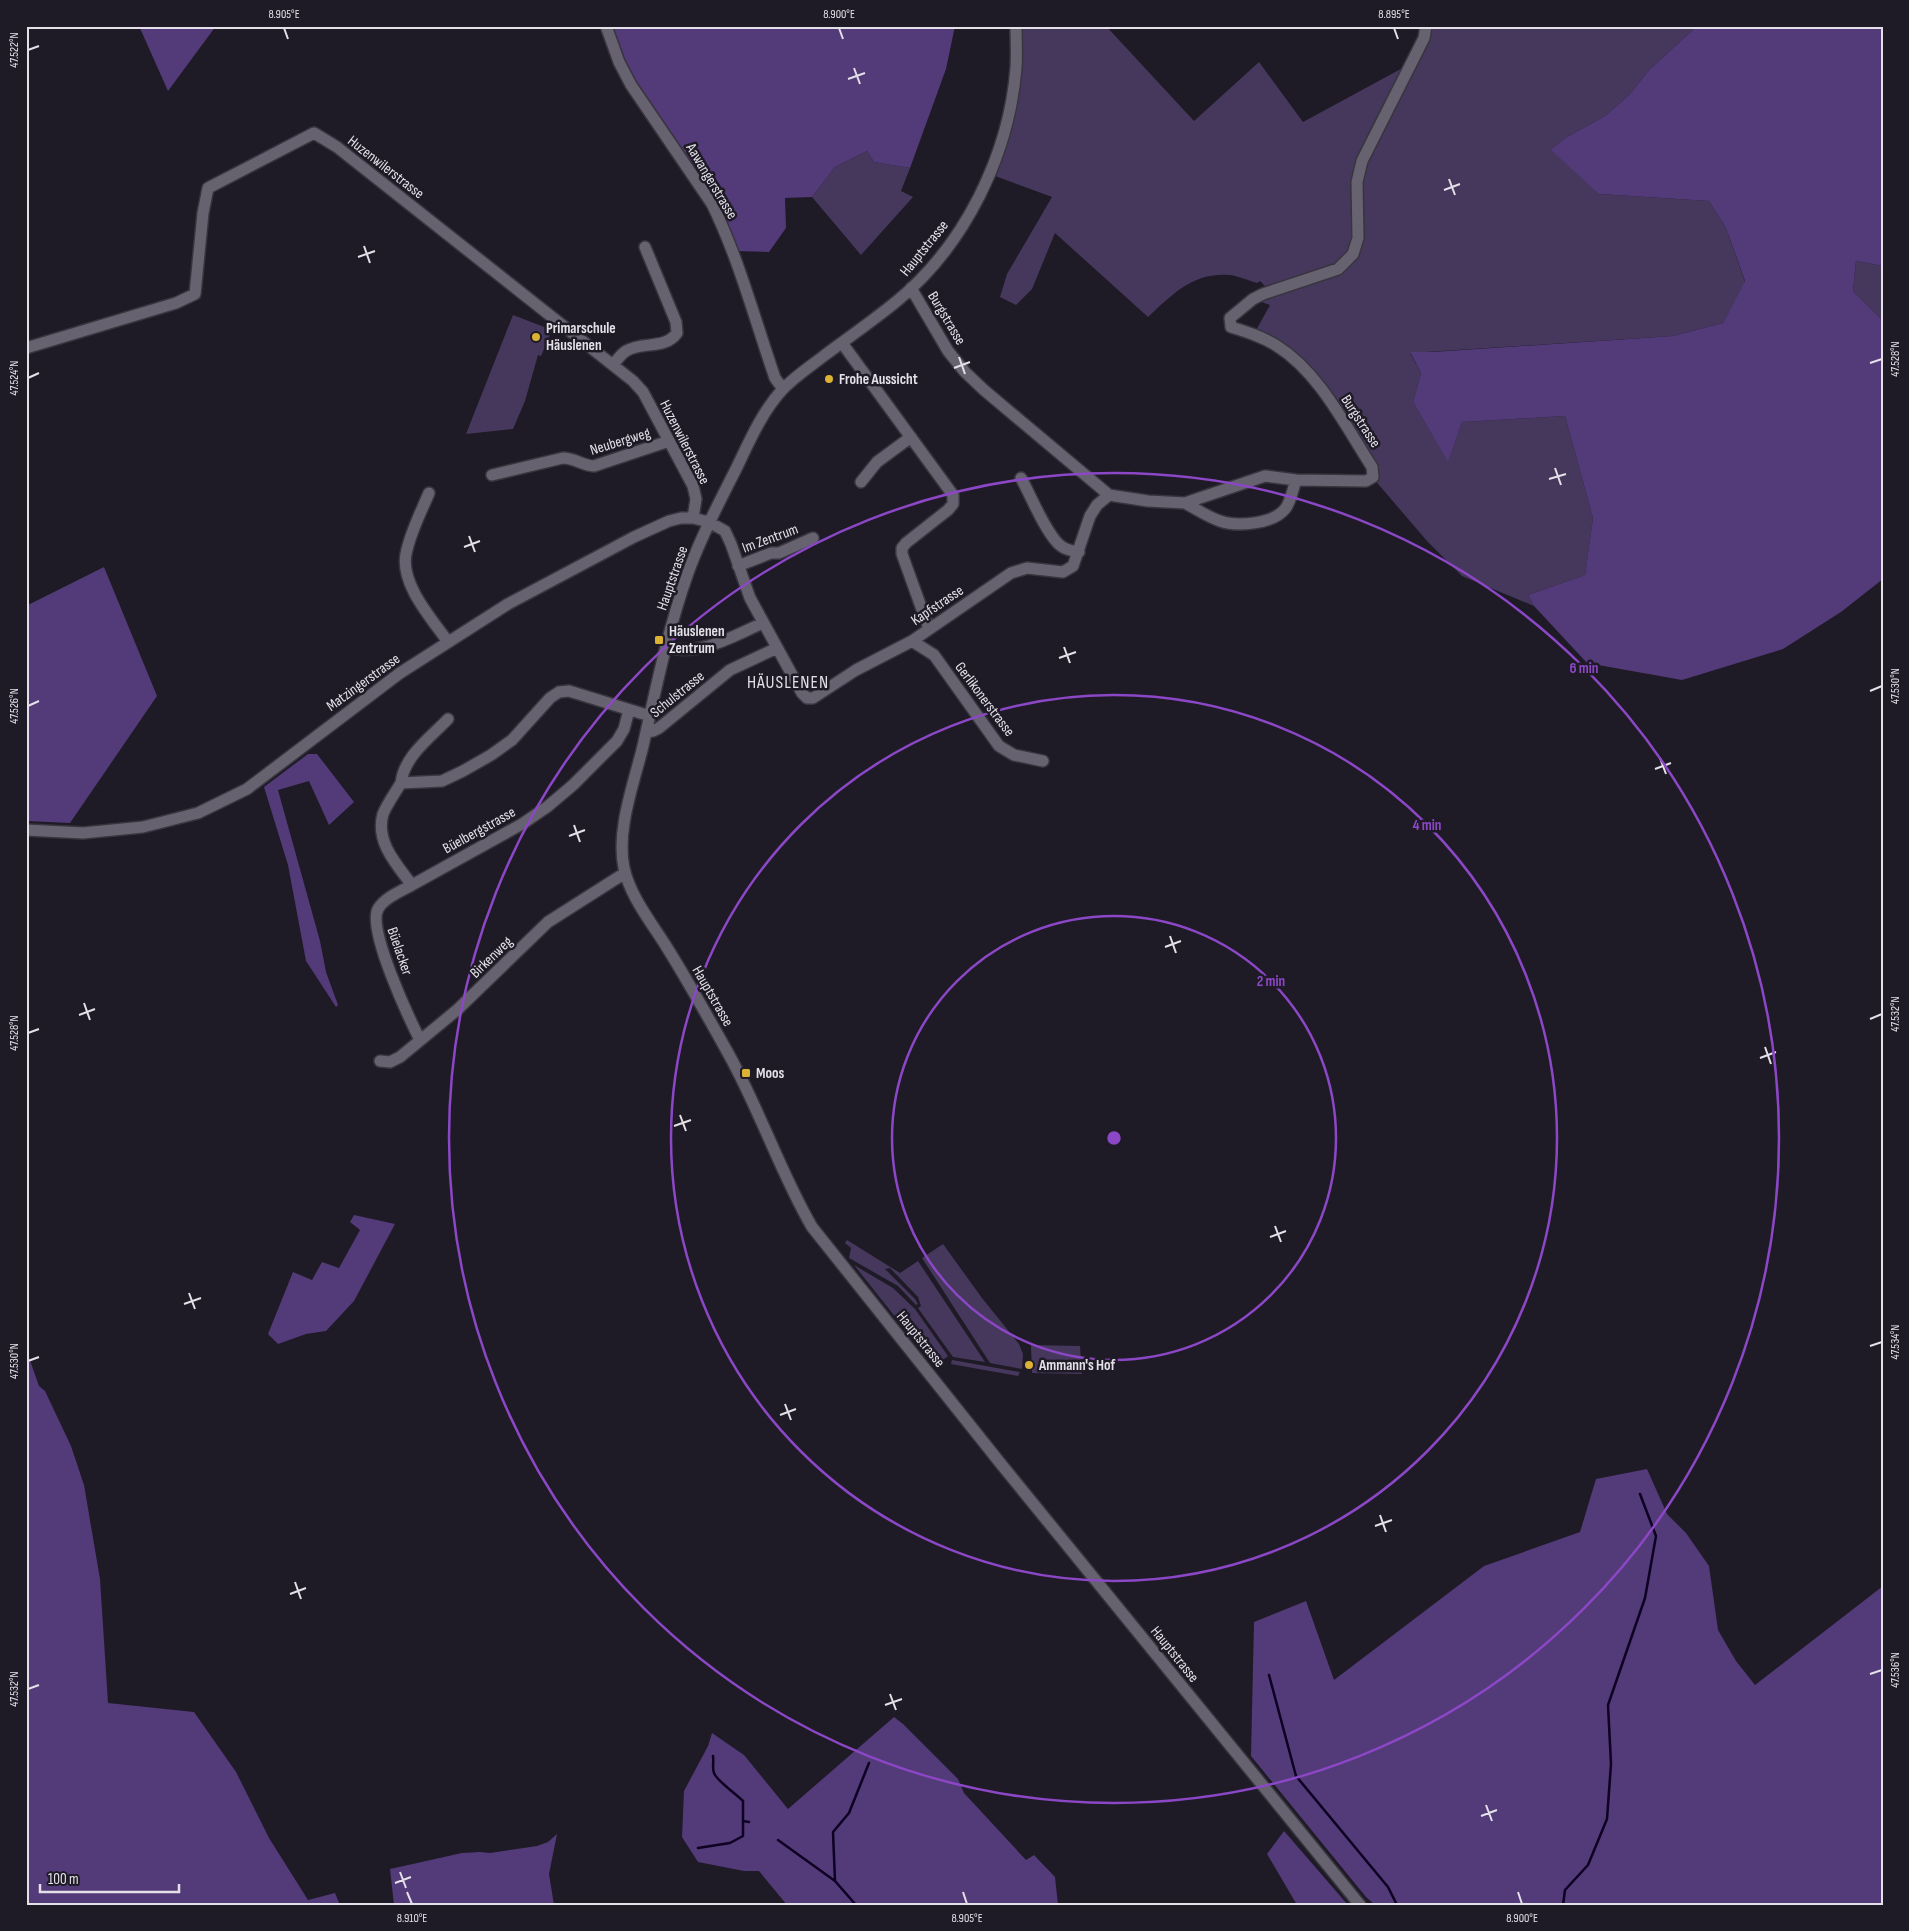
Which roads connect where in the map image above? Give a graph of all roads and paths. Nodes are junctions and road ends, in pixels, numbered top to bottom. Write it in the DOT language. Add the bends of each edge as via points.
graph roads {
  1 [pos="606,26"];
  2 [pos="1016,26"];
  3 [pos="1426,26"];
  4 [pos="645,247"];
  5 [pos="911,288"];
  6 [pos="842,343"];
  7 [pos="26,348"];
  8 [pos="612,365"];
  9 [pos="783,389"];
  10 [pos="911,437"];
  11 [pos="669,441"];
  12 [pos="492,475"];
  13 [pos="1021,478"];
  14 [pos="1296,480"];
  15 [pos="861,482"];
  16 [pos="429,493"];
  17 [pos="1109,495"];
  18 [pos="1185,503"];
  19 [pos="693,518"];
  20 [pos="709,522"];
  21 [pos="813,538"];
  22 [pos="1079,552"];
  23 [pos="738,566"];
  24 [pos="763,623"];
  25 [pos="930,629"];
  26 [pos="912,641"];
  27 [pos="448,642"];
  28 [pos="666,647"];
  29 [pos="777,648"];
  30 [pos="629,710"];
  31 [pos="650,716"];
  32 [pos="448,719"];
  33 [pos="646,732"];
  34 [pos="1043,761"];
  35 [pos="401,783"];
  36 [pos="26,830"];
  37 [pos="625,873"];
  38 [pos="412,885"];
  39 [pos="420,1040"];
  40 [pos="380,1061"];
  41 [pos="1360,1905"];
  1 -- 9 [label="street, Aawangerstrasse" via="631,86 708,197 723,226 775,378"];
  2 -- 5 [label="street, Hauptstrasse" via="1016,67 1011,103 990,174 960,228"];
  3 -- 14 [label="street, Burgstrasse" via="1424,38 1362,161 1357,182 1358,238 1353,254 1338,269 1264,294 1230,318 1231,326 1278,347 1298,363 1324,393 1372,467 1373,478 1366,481"];
  4 -- 8 [label="street" via="676,322 677,333 670,341 627,350"];
  5 -- 6 [label="street, Hauptstrasse"];
  5 -- 17 [label="street, Burgstrasse" via="944,344 966,372"];
  6 -- 9 [label="street, Hauptstrasse"];
  6 -- 10 [label="street"];
  7 -- 8 [label="street, Huzenwilerstrasse" via="176,303 195,294 208,188 314,133"];
  8 -- 11 [label="street, Huzenwilerstrasse" via="642,392"];
  9 -- 20 [label="street, Hauptstrasse" via="761,421"];
  10 -- 15 [label="street" via="877,462"];
  10 -- 25 [label="street" via="952,492 954,500 948,510 902,548"];
  11 -- 12 [label="street, Neubergweg" via="594,466 563,458"];
  11 -- 19 [label="street, Huzenwilerstrasse" via="695,491"];
  13 -- 22 [label="street" via="1059,545"];
  14 -- 18 [label="street, Burgstrasse" via="1265,476"];
  14 -- 18 [label="street" via="1286,508 1266,522 1218,521"];
  16 -- 27 [label="street" via="406,555 406,571 415,594"];
  17 -- 18 [label="street, Burgstrasse"];
  17 -- 22 [label="street, Kapfstrasse" via="1090,516"];
  19 -- 20 [label="street, Matzingerstrasse"];
  19 -- 27 [label="street, Matzingerstrasse" via="669,521 634,537 508,604"];
  20 -- 23 [label="street" via="725,532"];
  20 -- 28 [label="street, Hauptstrasse" via="689,570"];
  21 -- 23 [label="street, Im Zentrum"];
  22 -- 25 [label="street, Kapfstrasse" via="1073,566 1063,572 1027,568 1011,573"];
  23 -- 24 [label="street"];
  24 -- 28 [label="street" via="701,648 678,650"];
  24 -- 29 [label="street"];
  25 -- 26 [label="street, Kapfstrasse"];
  26 -- 29 [label="street, Kapfstrasse" via="810,699 802,693"];
  26 -- 34 [label="street, Gerlikonerstrasse" via="934,655 999,746 1014,755"];
  27 -- 36 [label="street, Matzingerstrasse" via="400,673 247,789 198,812 143,827 100,832"];
  28 -- 31 [label="street, Hauptstrasse"];
  29 -- 33 [label="street, Schulstrasse" via="730,670 660,728"];
  30 -- 31 [label="street"];
  30 -- 35 [label="street" via="569,691 559,692 512,740 463,772 442,781"];
  30 -- 38 [label="street, Büelbergstrasse" via="617,741 574,785 547,807"];
  31 -- 33 [label="street, Hauptstrasse"];
  32 -- 35 [label="street" via="409,759 402,772"];
  33 -- 37 [label="street, Hauptstrasse" via="623,827"];
  35 -- 38 [label="street" via="383,813 381,827 384,844"];
  37 -- 39 [label="street, Birkenweg" via="548,922 457,1010"];
  37 -- 41 [label="street, Hauptstrasse" via="734,1064 812,1227"];
  38 -- 39 [label="street, Büelacker" via="382,903 376,911 376,927"];
  39 -- 40 [label="street, Birkenweg" via="400,1057 390,1062"];
}
